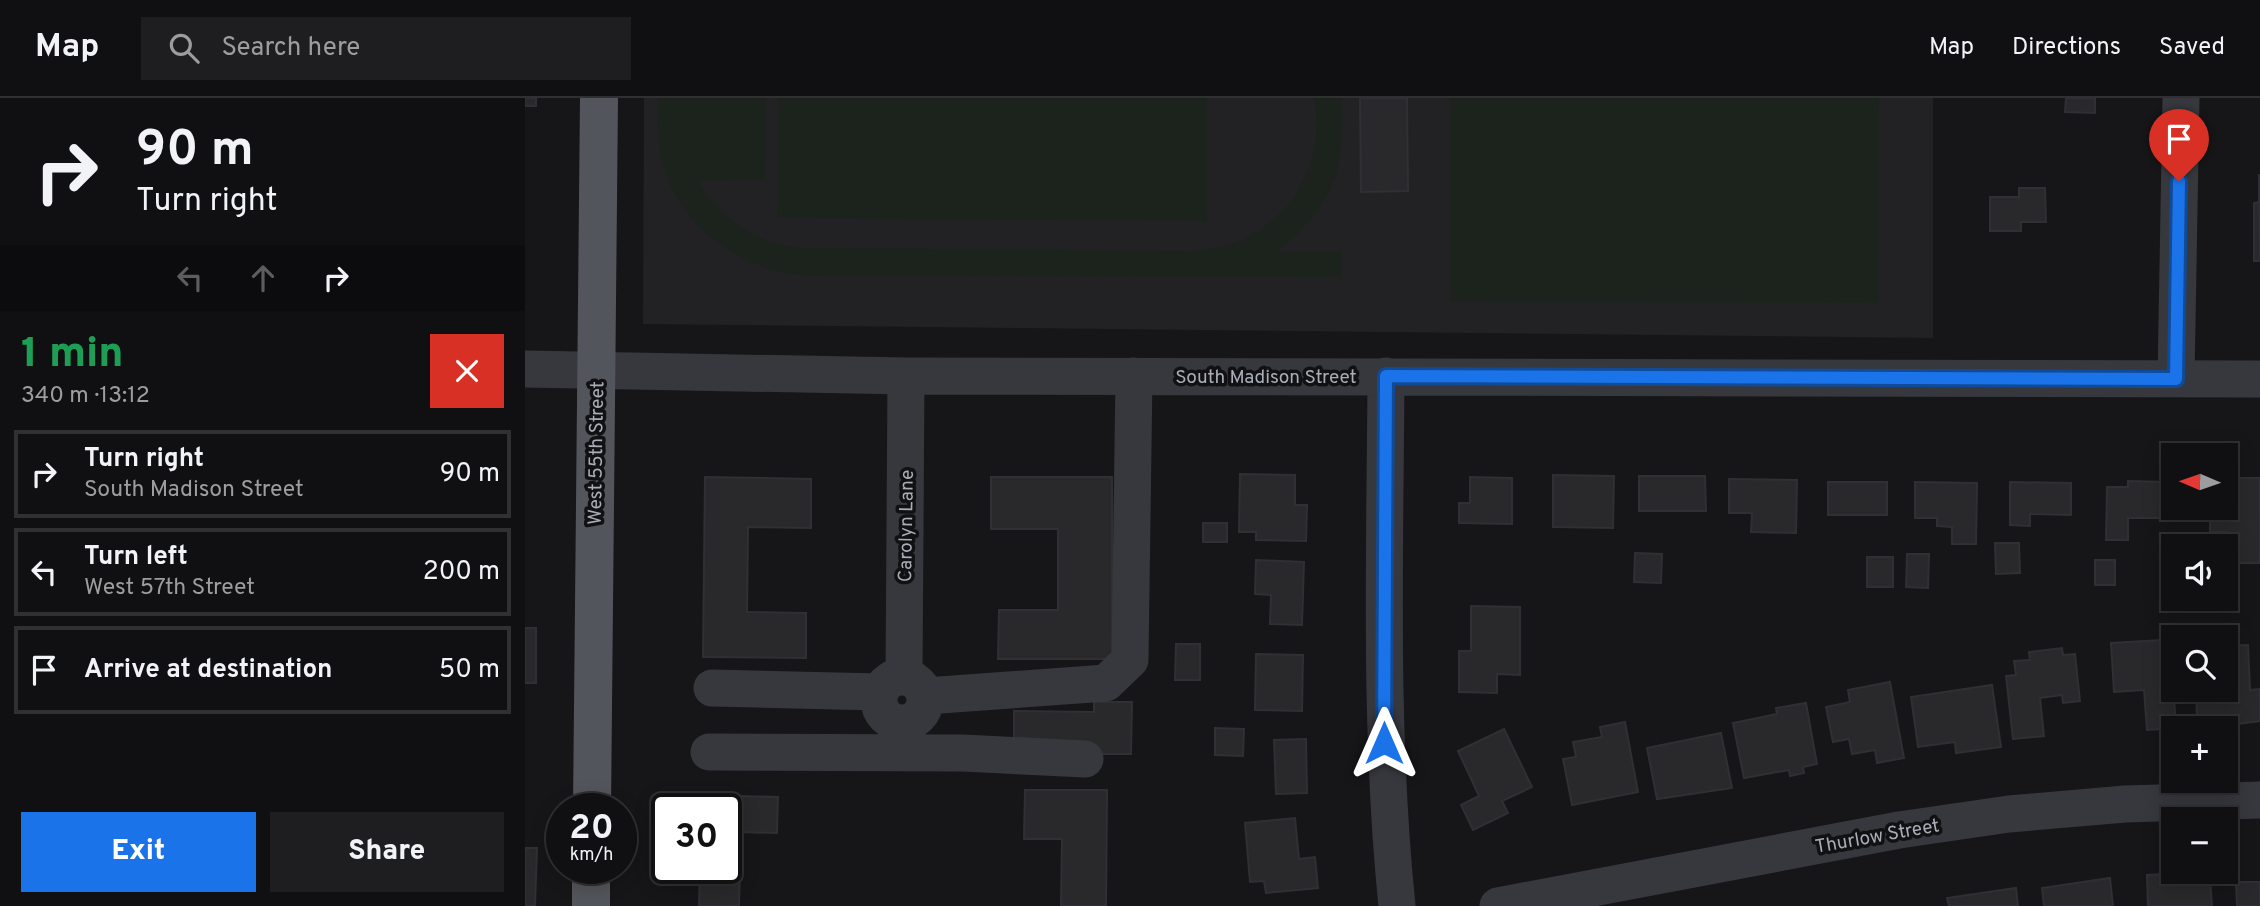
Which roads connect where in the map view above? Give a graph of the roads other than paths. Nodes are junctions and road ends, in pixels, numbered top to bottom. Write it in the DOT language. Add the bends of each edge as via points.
graph roads {
  1 [pos="599,98"];
  2 [pos="2181,98"];
  3 [pos="525,369"];
  4 [pos="596,369"];
  5 [pos="906,376"];
  6 [pos="1134,376"];
  7 [pos="1386,376"];
  8 [pos="2176,379"];
  9 [pos="2260,379"];
  10 [pos="712,688"];
  11 [pos="903,688"];
  12 [pos="904,738"];
  13 [pos="709,752"];
  14 [pos="1085,759"];
  15 [pos="592,793"];
  16 [pos="2260,800"];
  17 [pos="591,884"];
  18 [pos="591,906"];
  19 [pos="1397,906"];
  20 [pos="1498,906"];
  1 -- 4 [label="main road, West 55th Street"];
  2 -- 8 [label="street"];
  3 -- 4 [label="street, South Madison Street"];
  4 -- 5 [label="street, South Madison Street"];
  4 -- 15 [label="main road, West 55th Street"];
  5 -- 6 [label="street, South Madison Street"];
  5 -- 11 [label="street, Carolyn Lane"];
  6 -- 7 [label="street, South Madison Street"];
  6 -- 11 [label="street" via="1130,660 1106,683"];
  7 -- 8 [label="street, South Madison Street"];
  7 -- 19 [label="street" via="1384,743"];
  8 -- 9 [label="street, South Madison Street"];
  10 -- 11 [label="street"];
  11 -- 12 [label="street, Carolyn Lane" via="884,714"];
  12 -- 13 [label="street"];
  12 -- 14 [label="street"];
  16 -- 20 [label="street, Thurlow Street" via="2125,804 1996,816"];
  17 -- 18 [label="main road"];
}
